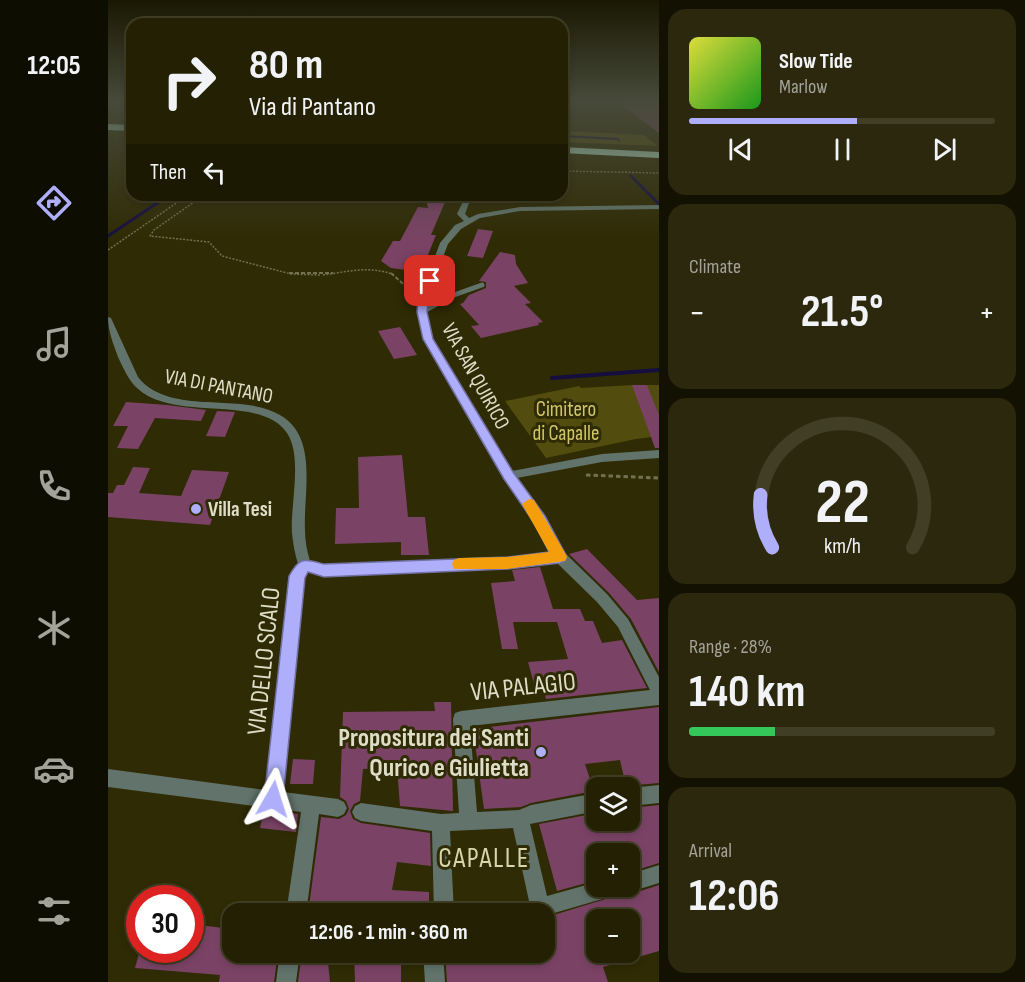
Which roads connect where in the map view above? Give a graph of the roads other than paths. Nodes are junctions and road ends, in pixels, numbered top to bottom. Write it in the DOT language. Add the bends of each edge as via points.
graph roads {
  1 [pos="582,147"];
  2 [pos="568,150"];
  3 [pos="659,150"];
  4 [pos="659,155"];
  5 [pos="466,201"];
  6 [pos="659,207"];
  7 [pos="468,221"];
  8 [pos="482,285"];
  9 [pos="422,312"];
  10 [pos="108,320"];
  11 [pos="659,454"];
  12 [pos="508,476"];
  13 [pos="560,557"];
  14 [pos="305,565"];
  15 [pos="659,695"];
  16 [pos="108,778"];
  17 [pos="659,794"];
  18 [pos="640,796"];
  19 [pos="273,799"];
  20 [pos="586,804"];
  21 [pos="311,805"];
  22 [pos="338,808"];
  23 [pos="361,812"];
  24 [pos="520,819"];
  25 [pos="469,822"];
  26 [pos="441,823"];
  27 [pos="659,874"];
  28 [pos="640,880"];
  29 [pos="586,895"];
  30 [pos="298,903"];
  31 [pos="444,903"];
  32 [pos="539,903"];
  33 [pos="555,904"];
  34 [pos="289,963"];
  35 [pos="434,963"];
  36 [pos="286,982"];
  37 [pos="435,982"];
  1 -- 3 [label="highway"];
  2 -- 4 [label="highway"];
  5 -- 7 [label="street" via="461,214"];
  6 -- 7 [label="street, VIA SAN QUIRICO" via="520,209"];
  7 -- 9 [label="street, VIA SAN QUIRICO" via="444,243"];
  8 -- 9 [label="lane"];
  9 -- 12 [label="street, VIA SAN QUIRICO" via="428,339"];
  10 -- 14 [label="street, VIA DI PANTANO" via="133,376 150,394 258,411 279,419 289,428 297,440 299,456 297,543"];
  11 -- 12 [label="street" via="585,460"];
  12 -- 13 [label="street, VIA SAN QUIRICO" via="540,520"];
  13 -- 14 [label="street" via="324,571"];
  13 -- 15 [label="street, VIA SAN QUIRICO" via="623,622"];
  14 -- 19 [label="street, VIA DELLO SCALO" via="297,576"];
  15 -- 25 [label="street, VIA PALAGIO" via="461,718"];
  16 -- 19 [label="street"];
  17 -- 18 [label="street"];
  19 -- 21 [label="street"];
  20 -- 24 [label="street"];
  21 -- 22 [label="street"];
  21 -- 30 [label="street"];
  23 -- 26 [label="street"];
  24 -- 25 [label="street"];
  24 -- 32 [label="street"];
  25 -- 26 [label="street"];
  26 -- 31 [label="street"];
  27 -- 28 [label="street"];
  29 -- 33 [label="street"];
  34 -- 36 [label="street"];
  35 -- 37 [label="street"];
}
